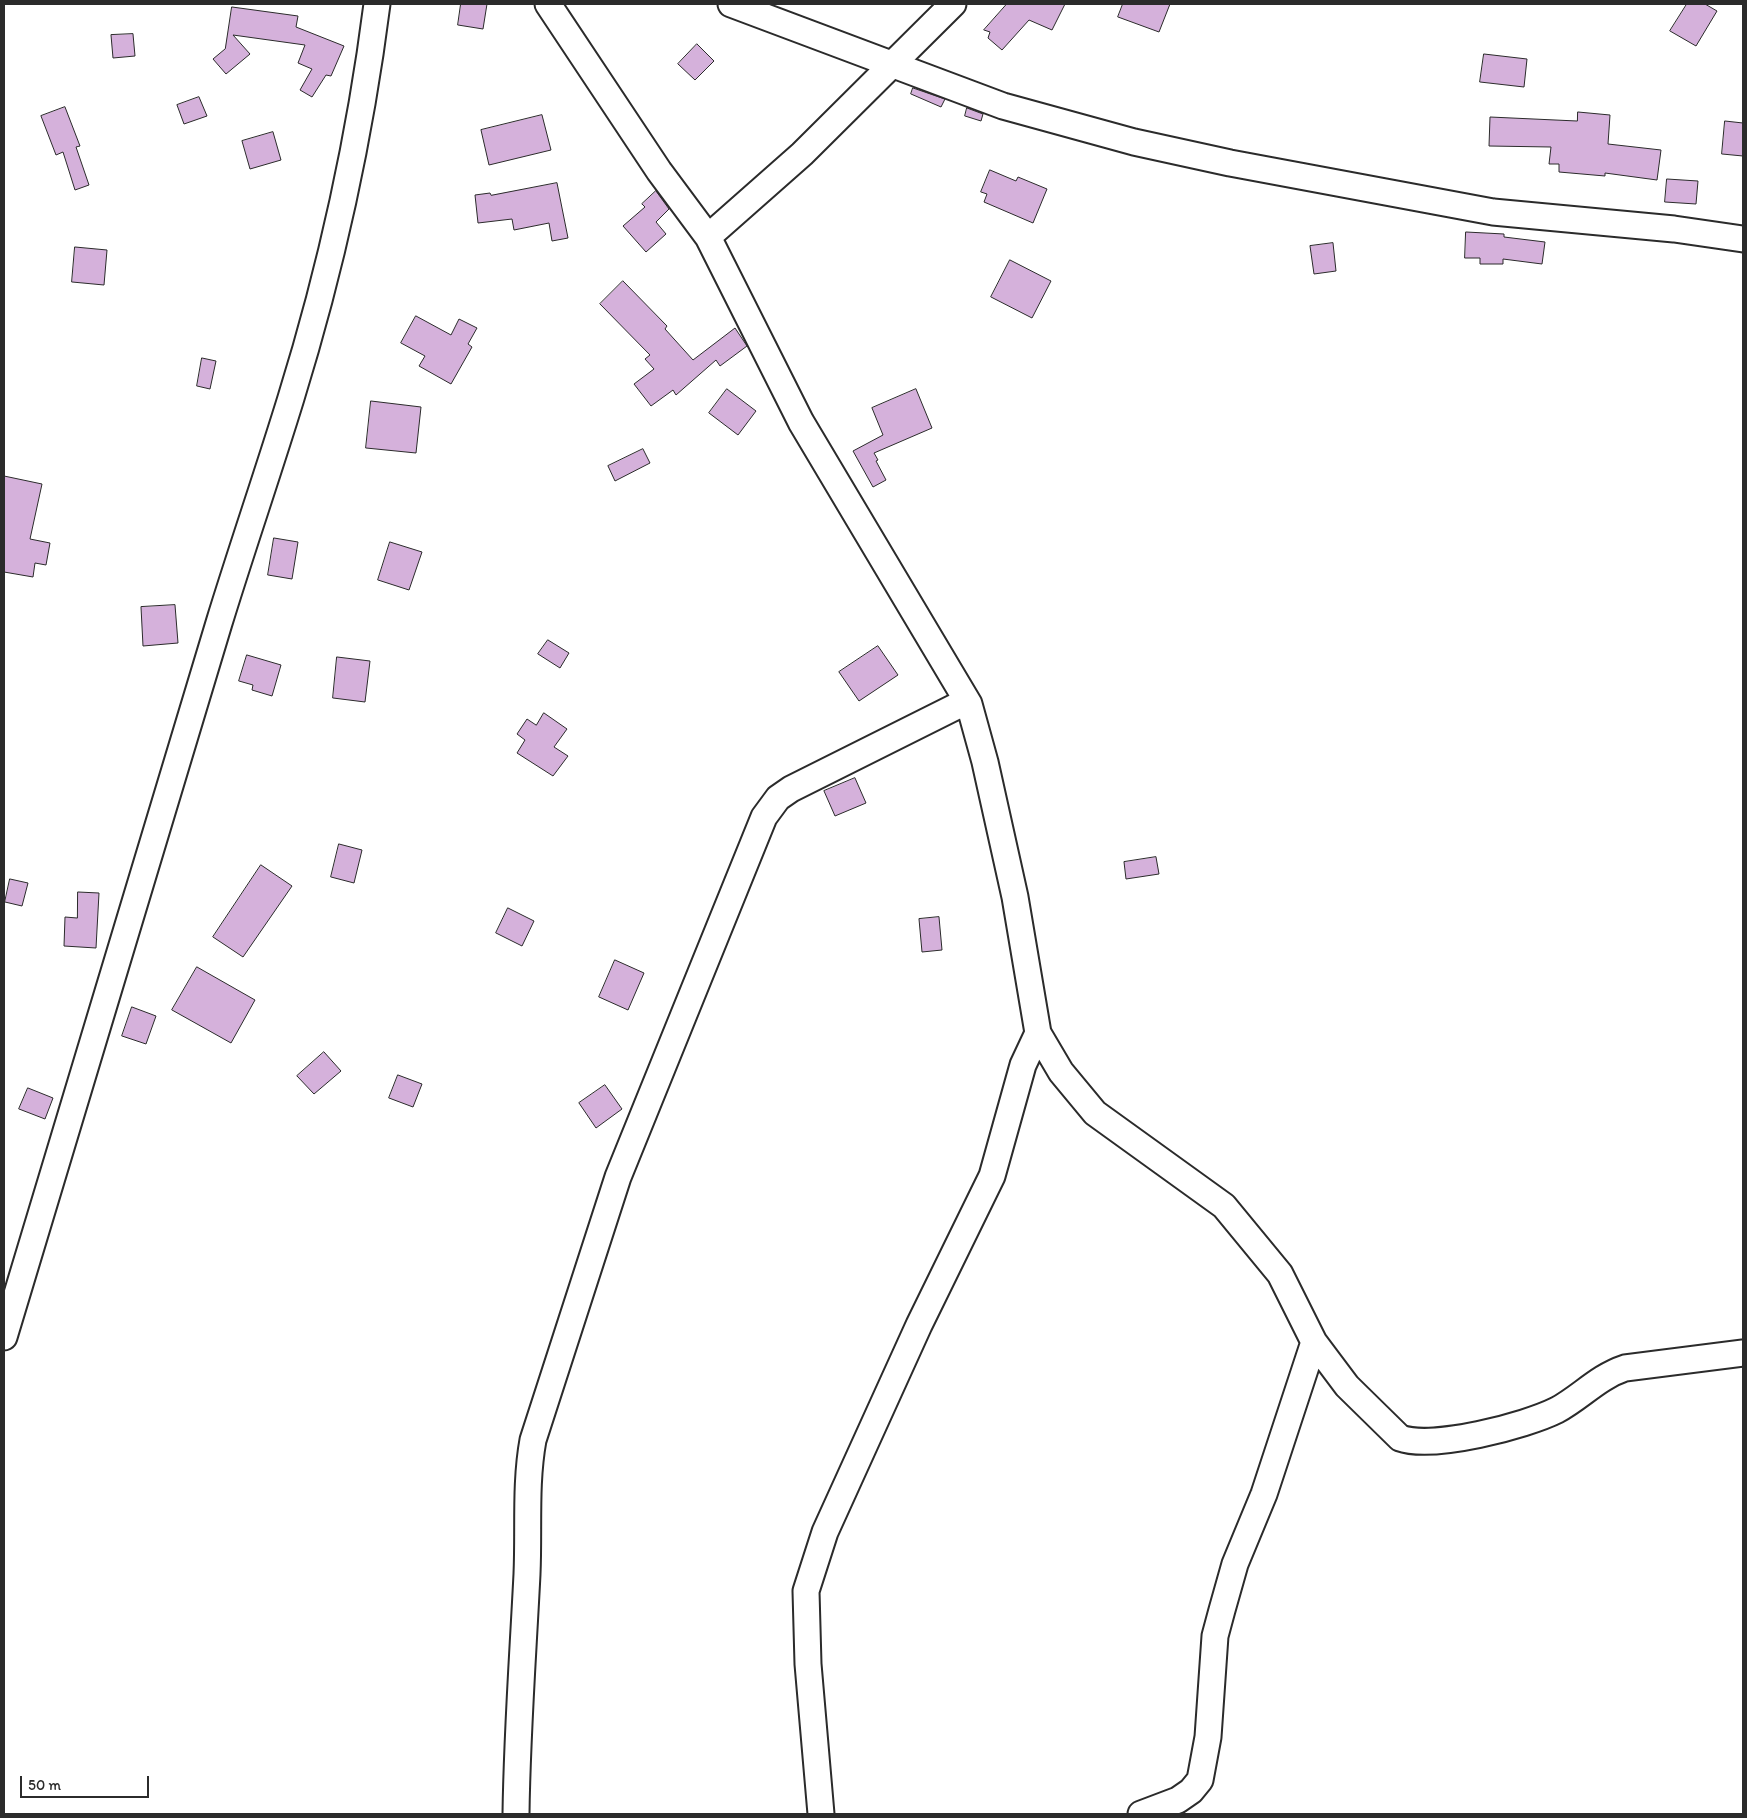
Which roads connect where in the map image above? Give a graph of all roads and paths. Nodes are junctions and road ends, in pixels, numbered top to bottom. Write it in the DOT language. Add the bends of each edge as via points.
graph roads {
  1 [pos="377,4"];
  2 [pos="548,4"];
  3 [pos="732,4"];
  4 [pos="953,4"];
  5 [pos="892,63"];
  6 [pos="708,236"];
  7 [pos="1743,239"];
  8 [pos="966,701"];
  9 [pos="1038,1033"];
  10 [pos="4,1337"];
  11 [pos="1314,1342"];
  12 [pos="1743,1352"];
  13 [pos="516,1814"];
  14 [pos="821,1814"];
  15 [pos="1141,1814"];
  1 -- 10 [label="street" via="354,150 332,250 292,395 220,621"];
  2 -- 6 [label="street" via="659,171"];
  3 -- 5 [label="street"];
  4 -- 5 [label="street"];
  5 -- 6 [label="street" via="802,154"];
  5 -- 7 [label="street" via="1003,106 1230,164 1493,212 1674,229"];
  6 -- 8 [label="street" via="801,422"];
  8 -- 9 [label="street" via="978,730 1015,897"];
  8 -- 13 [label="street" via="791,789 770,806 618,1177 533,1440 527,1485 529,1526"];
  9 -- 11 [label="street" via="1061,1072 1095,1114 1224,1206 1280,1274"];
  9 -- 14 [label="street" via="1023,1065 992,1176 890,1388 825,1532 811,1573 806,1591 808,1664"];
  11 -- 12 [label="street" via="1347,1386 1400,1438 1411,1442 1489,1433 1525,1422 1558,1410 1609,1374 1625,1368"];
  11 -- 15 [label="street" via="1264,1494 1235,1564 1215,1636 1208,1737 1200,1780 1178,1800"];
}
